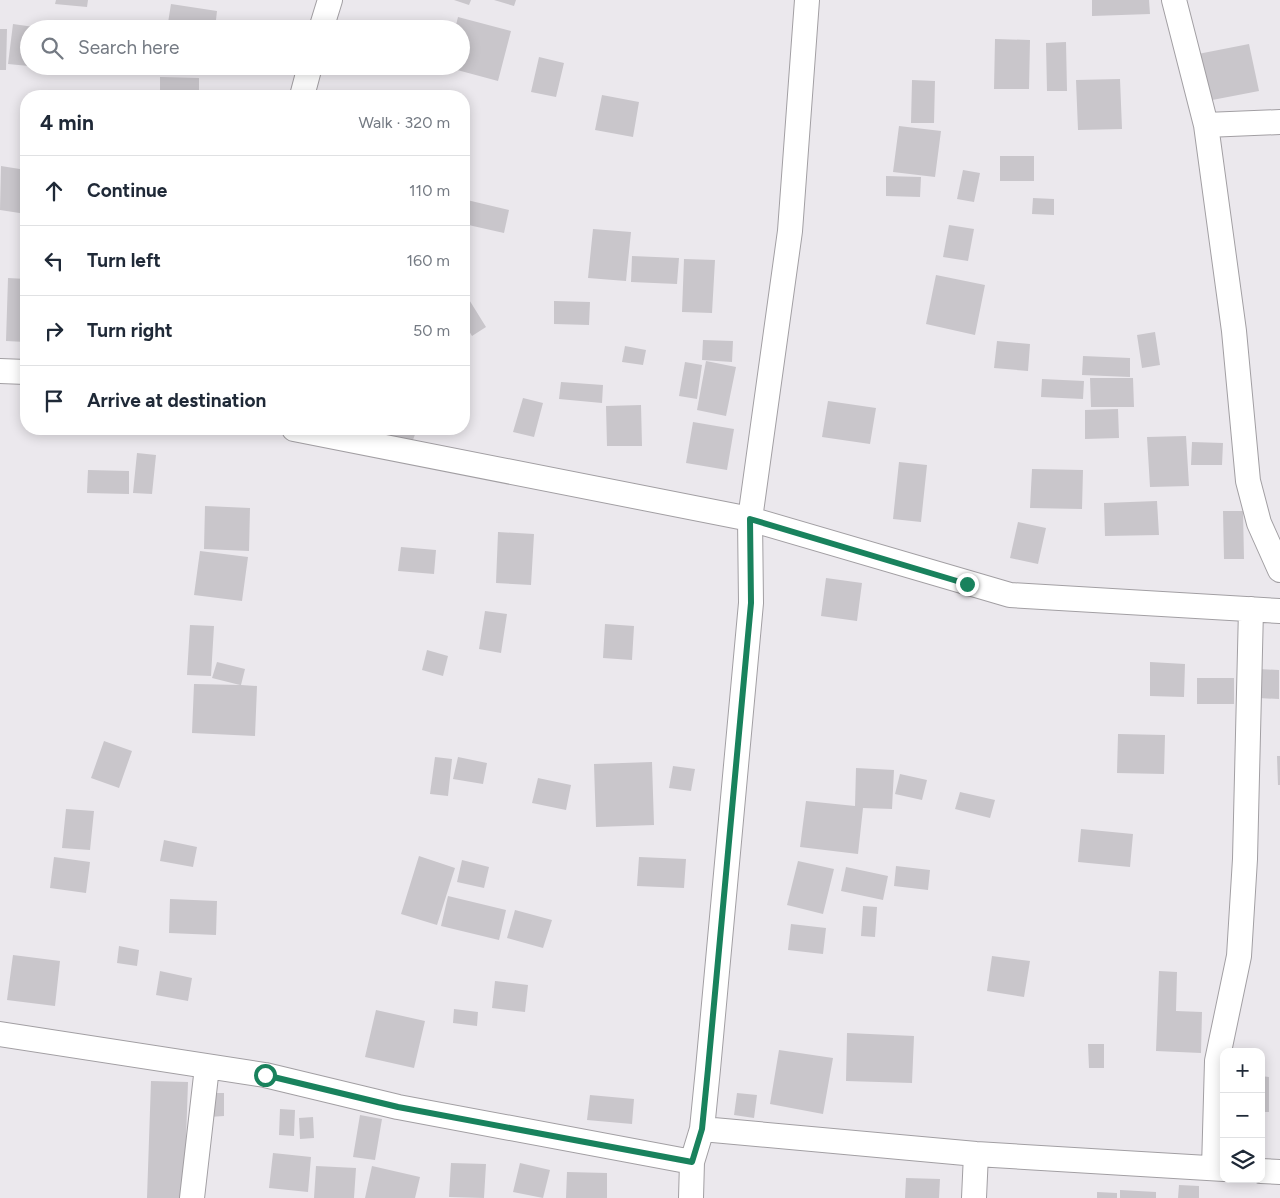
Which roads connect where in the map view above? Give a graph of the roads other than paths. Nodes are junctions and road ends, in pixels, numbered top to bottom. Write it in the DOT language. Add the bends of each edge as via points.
graph roads {
  1 [pos="330,0"];
  2 [pos="807,0"];
  3 [pos="1174,0"];
  4 [pos="324,20"];
  5 [pos="308,75"];
  6 [pos="304,90"];
  7 [pos="1280,122"];
  8 [pos="1206,125"];
  9 [pos="0,371"];
  10 [pos="20,372"];
  11 [pos="324,435"];
  12 [pos="750,519"];
  13 [pos="1280,570"];
  14 [pos="1251,609"];
  15 [pos="1280,611"];
  16 [pos="0,1034"];
  17 [pos="207,1067"];
  18 [pos="702,1129"];
  19 [pos="976,1154"];
  20 [pos="692,1162"];
  21 [pos="1219,1168"];
  22 [pos="1265,1171"];
  23 [pos="1280,1172"];
  24 [pos="192,1198"];
  25 [pos="691,1198"];
  26 [pos="974,1198"];
  1 -- 4 [label="street"];
  2 -- 12 [label="street" via="790,231"];
  3 -- 8 [label="street"];
  5 -- 6 [label="street"];
  7 -- 8 [label="street"];
  8 -- 13 [label="street" via="1234,331 1248,482 1260,523"];
  9 -- 10 [label="street"];
  11 -- 12 [label="street"];
  12 -- 14 [label="street" via="1010,595"];
  12 -- 18 [label="street" via="751,603"];
  14 -- 15 [label="street"];
  14 -- 21 [label="street" via="1242,917 1239,956 1217,1061"];
  16 -- 17 [label="street"];
  17 -- 20 [label="street" via="265,1075 398,1107"];
  17 -- 24 [label="street"];
  18 -- 19 [label="street"];
  18 -- 20 [label="street"];
  19 -- 21 [label="street"];
  19 -- 26 [label="street"];
  20 -- 25 [label="street"];
  22 -- 23 [label="street"];
}
